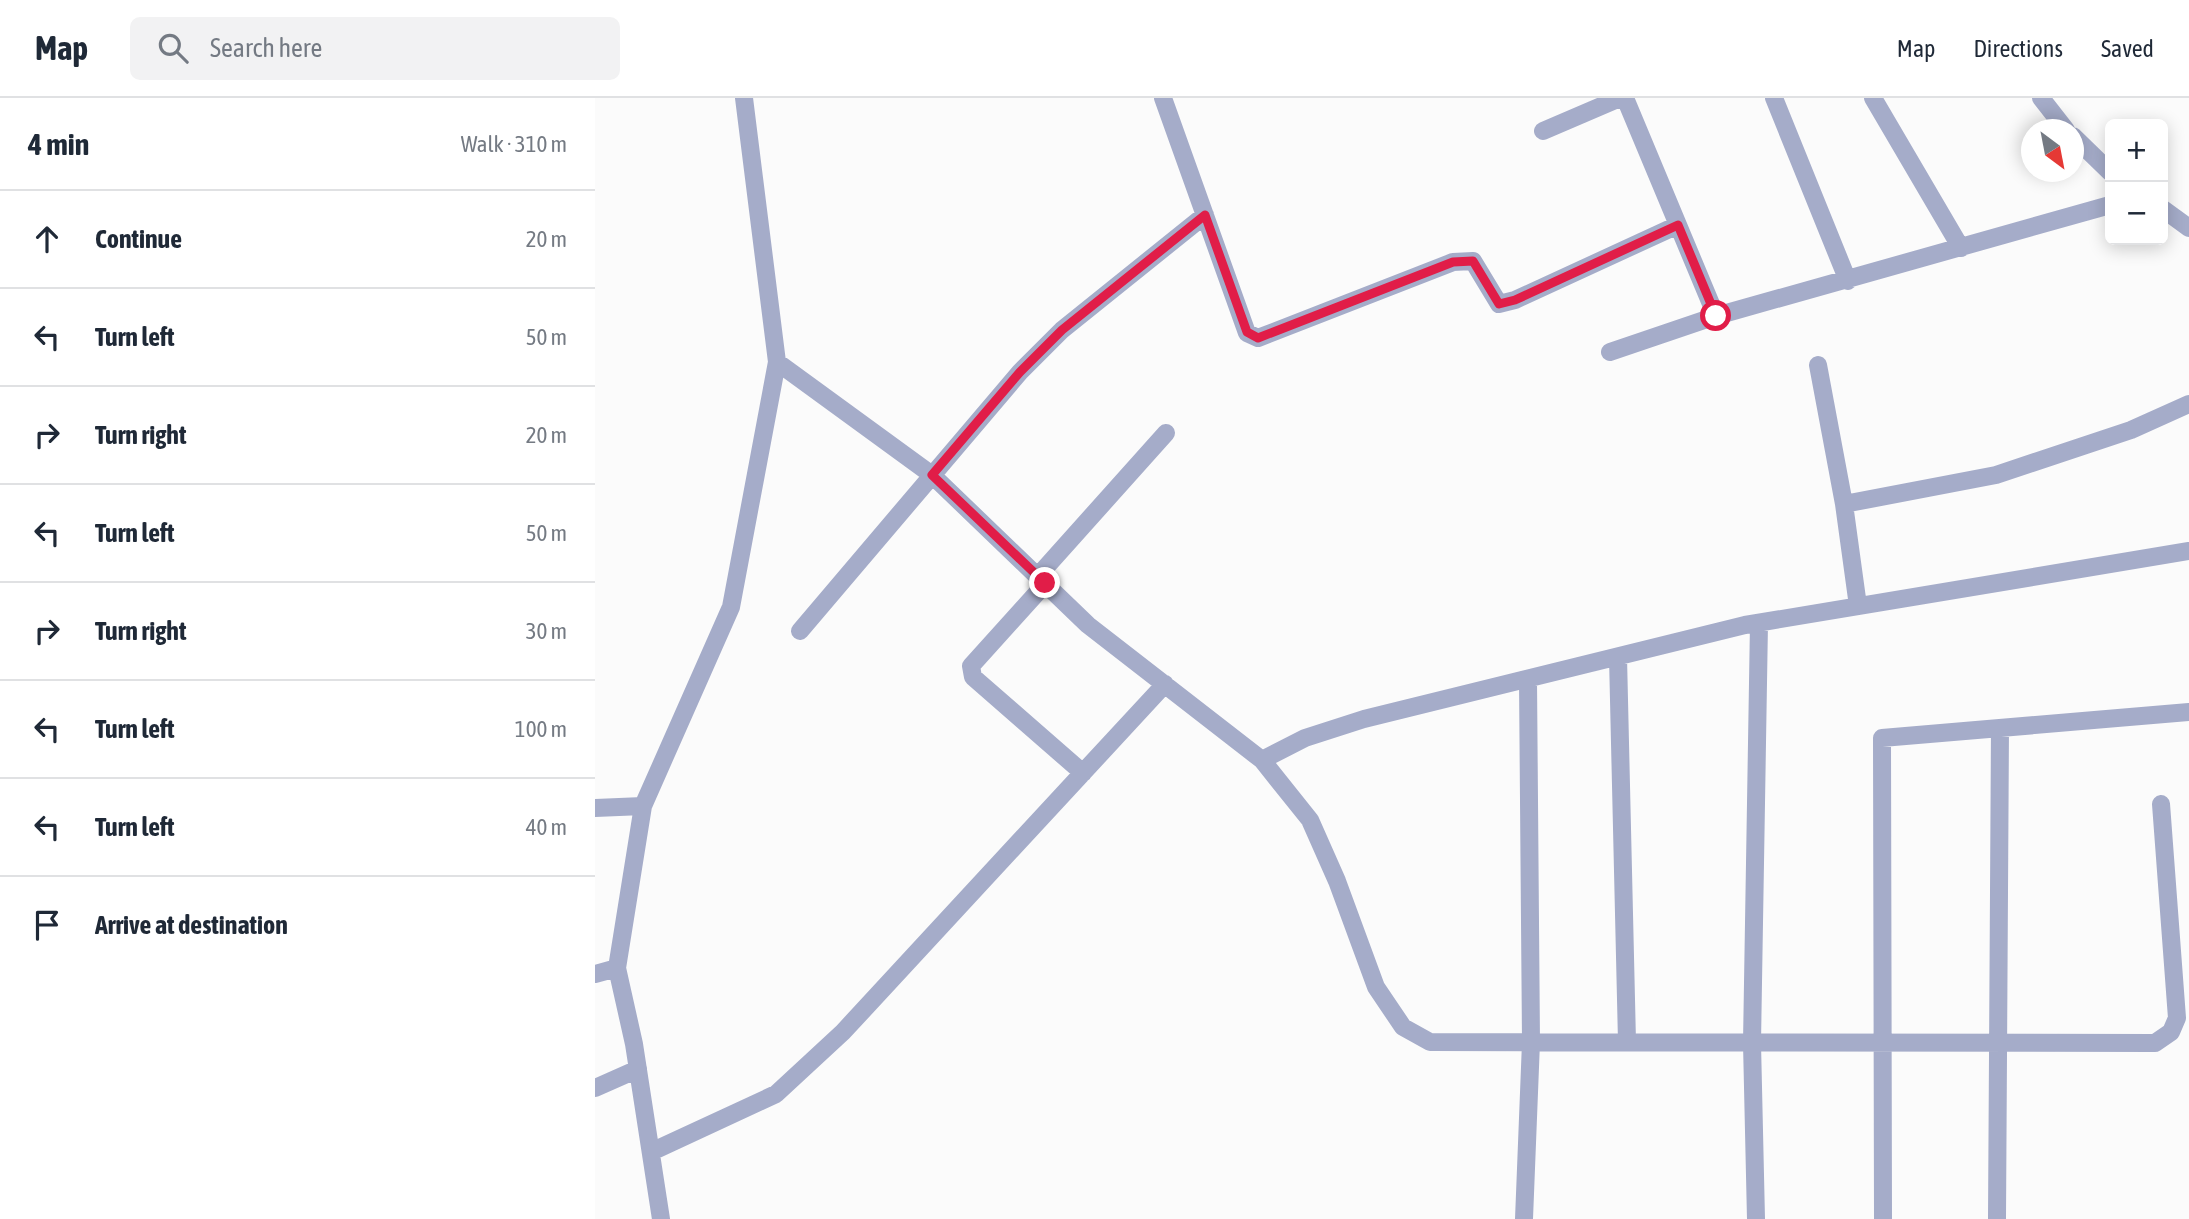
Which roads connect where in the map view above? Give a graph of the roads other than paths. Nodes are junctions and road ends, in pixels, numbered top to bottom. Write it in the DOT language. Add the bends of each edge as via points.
graph roads {
  1 [pos="744,98"];
  2 [pos="1163,98"];
  3 [pos="1623,98"];
  4 [pos="1774,98"];
  5 [pos="1873,98"];
  6 [pos="2041,98"];
  7 [pos="2057,119"];
  8 [pos="1543,131"];
  9 [pos="2084,146"];
  10 [pos="2105,167"];
  11 [pos="2105,206"];
  12 [pos="2168,213"];
  13 [pos="1205,215"];
  14 [pos="1678,225"];
  15 [pos="2189,228"];
  16 [pos="1961,248"];
  17 [pos="1848,281"];
  18 [pos="1716,316"];
  19 [pos="1610,352"];
  20 [pos="777,362"];
  21 [pos="1818,365"];
  22 [pos="2189,404"];
  23 [pos="1166,433"];
  24 [pos="932,475"];
  25 [pos="1844,504"];
  26 [pos="2189,551"];
  27 [pos="1041,580"];
  28 [pos="1858,606"];
  29 [pos="1759,623"];
  30 [pos="800,631"];
  31 [pos="1618,657"];
  32 [pos="1528,680"];
  33 [pos="1165,684"];
  34 [pos="2189,712"];
  35 [pos="2000,728"];
  36 [pos="1262,760"];
  37 [pos="1083,773"];
  38 [pos="2161,804"];
  39 [pos="643,806"];
  40 [pos="595,808"];
  41 [pos="617,968"];
  42 [pos="595,974"];
  43 [pos="2181,979"];
  44 [pos="1531,1042"];
  45 [pos="1627,1042"];
  46 [pos="1752,1043"];
  47 [pos="1883,1043"];
  48 [pos="2000,1043"];
  49 [pos="638,1069"];
  50 [pos="595,1088"];
  51 [pos="651,1152"];
  52 [pos="661,1219"];
  53 [pos="1524,1219"];
  54 [pos="1756,1219"];
  55 [pos="1883,1219"];
  56 [pos="1997,1219"];
  1 -- 20 [label="street"];
  2 -- 13 [label="street"];
  3 -- 8 [label="street"];
  3 -- 14 [label="street"];
  4 -- 17 [label="street"];
  5 -- 16 [label="street"];
  6 -- 7 [label="street"];
  9 -- 10 [label="street"];
  11 -- 16 [label="street"];
  12 -- 15 [label="street"];
  13 -- 14 [label="street" via="1247,332 1258,338 1453,262 1473,261 1499,304 1515,300"];
  13 -- 24 [label="street" via="1062,330"];
  14 -- 18 [label="street"];
  16 -- 17 [label="street"];
  17 -- 18 [label="street"];
  18 -- 19 [label="street"];
  20 -- 24 [label="street"];
  20 -- 39 [label="street" via="731,607"];
  21 -- 25 [label="street"];
  22 -- 25 [label="street" via="2131,430 1996,475"];
  23 -- 27 [label="street"];
  24 -- 27 [label="street"];
  24 -- 30 [label="street"];
  25 -- 28 [label="street"];
  26 -- 28 [label="street"];
  27 -- 33 [label="street" via="1088,625"];
  27 -- 37 [label="street" via="971,666 973,677"];
  28 -- 29 [label="street"];
  29 -- 31 [label="street"];
  29 -- 46 [label="street"];
  31 -- 32 [label="street"];
  31 -- 45 [label="street"];
  32 -- 36 [label="street" via="1339,726"];
  32 -- 44 [label="street"];
  33 -- 36 [label="street"];
  33 -- 37 [label="street"];
  34 -- 35 [label="street"];
  35 -- 47 [label="street" via="1882,738"];
  35 -- 48 [label="street"];
  36 -- 44 [label="street" via="1310,820 1376,988 1403,1027 1430,1042"];
  37 -- 51 [label="street" via="796,1078 776,1094"];
  38 -- 43 [label="street"];
  39 -- 40 [label="street"];
  39 -- 41 [label="street"];
  41 -- 42 [label="street"];
  41 -- 49 [label="street"];
  43 -- 48 [label="street" via="2177,1018 2171,1032 2155,1043"];
  44 -- 45 [label="street"];
  44 -- 53 [label="street"];
  45 -- 46 [label="street"];
  46 -- 47 [label="street"];
  46 -- 54 [label="street"];
  47 -- 48 [label="street"];
  47 -- 55 [label="street"];
  48 -- 56 [label="street"];
  49 -- 50 [label="street"];
  49 -- 51 [label="street"];
  51 -- 52 [label="street"];
}
